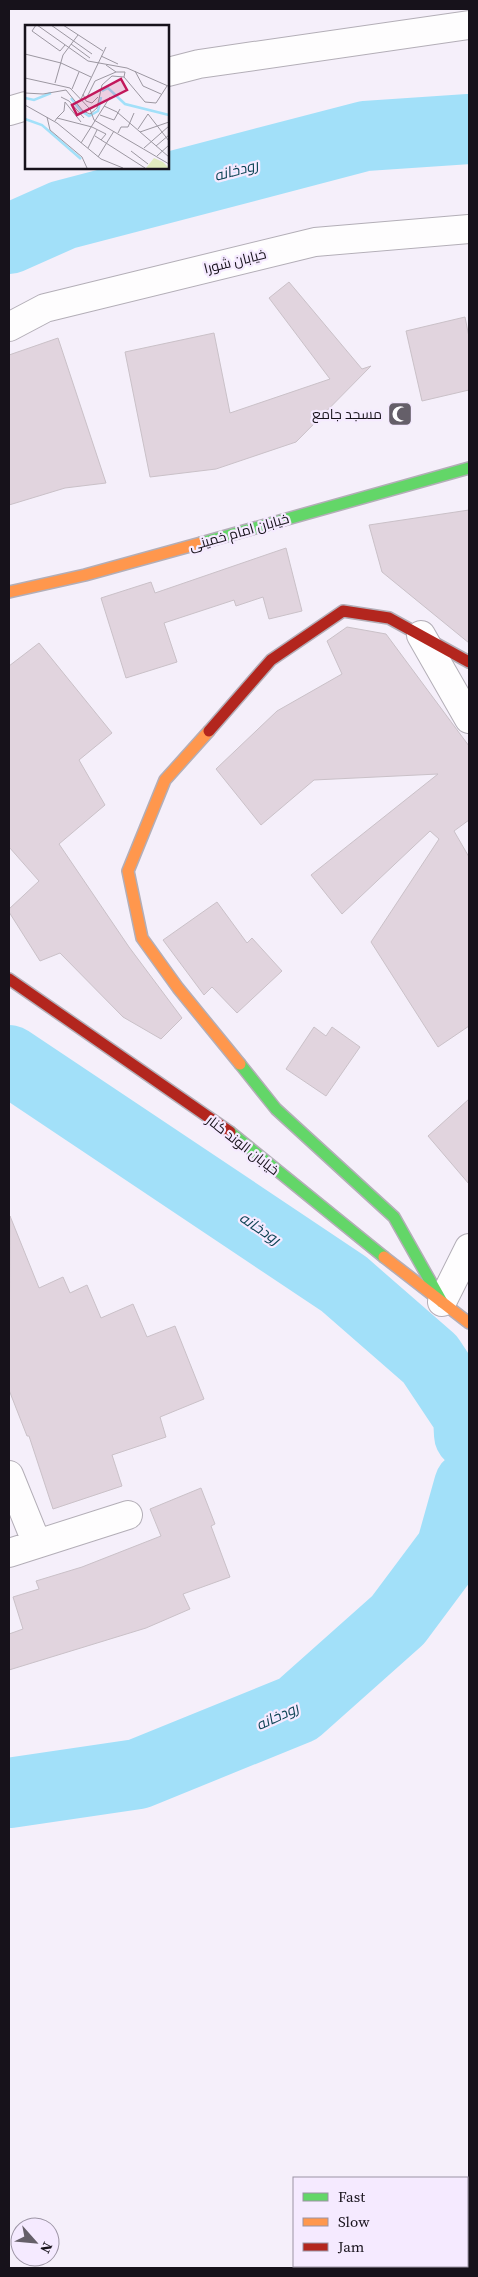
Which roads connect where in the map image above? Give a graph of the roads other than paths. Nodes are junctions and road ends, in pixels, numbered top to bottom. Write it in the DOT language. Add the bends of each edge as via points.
graph roads {
  1 [pos="469,25"];
  2 [pos="169,72"];
  3 [pos="25,106"];
  4 [pos="9,112"];
  5 [pos="469,228"];
  6 [pos="9,327"];
  7 [pos="469,468"];
  8 [pos="9,592"];
  9 [pos="421,635"];
  10 [pos="469,662"];
  11 [pos="469,720"];
  12 [pos="9,978"];
  13 [pos="469,1248"];
  14 [pos="442,1302"];
  15 [pos="469,1322"];
  16 [pos="9,1475"];
  17 [pos="128,1515"];
  18 [pos="37,1544"];
  19 [pos="9,1553"];
  1 -- 2 [label="street" via="199,64"];
  3 -- 4 [label="street"];
  5 -- 6 [label="street, خیابان شورا" via="315,242 45,308"];
  7 -- 8 [label="street, خیابان امام خمینی" via="85,575"];
  9 -- 10 [label="street"];
  9 -- 11 [label="street"];
  9 -- 14 [label="street" via="389,618 343,611 271,660 165,780 128,871 142,938 178,988 276,1109 394,1217"];
  12 -- 14 [label="street, خیابان الوند کنار" via="239,1138 319,1206"];
  13 -- 14 [label="street"];
  14 -- 15 [label="street, خیابان الوند کنار"];
  16 -- 18 [label="street"];
  17 -- 18 [label="street"];
  18 -- 19 [label="street"];
}
